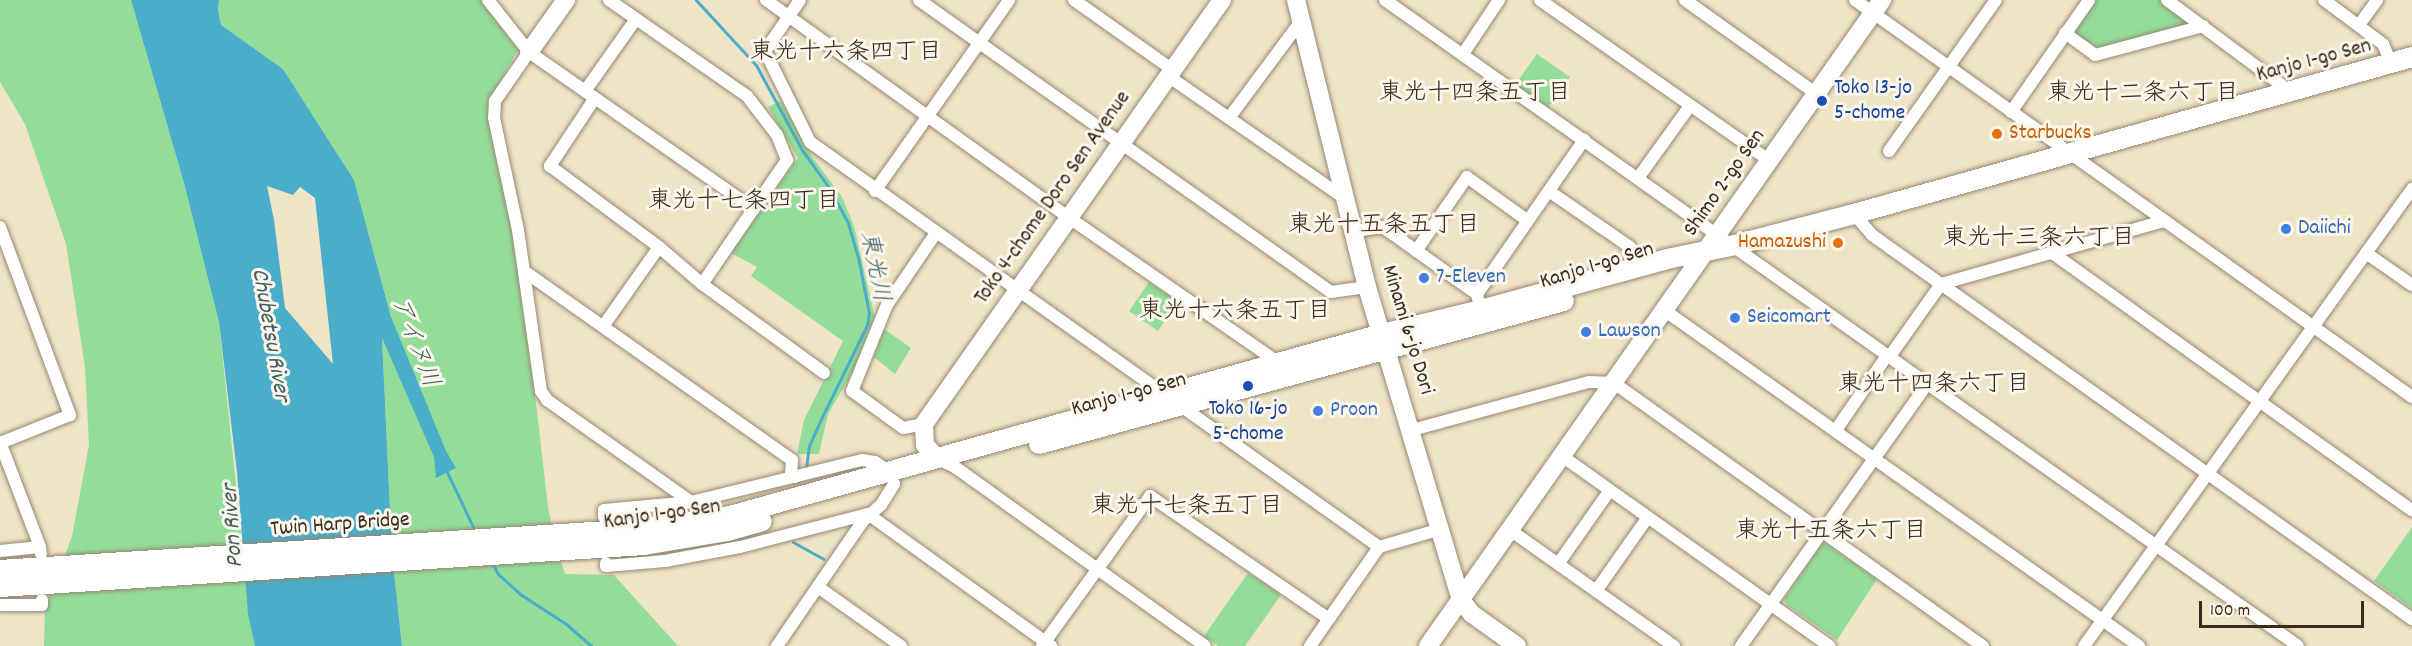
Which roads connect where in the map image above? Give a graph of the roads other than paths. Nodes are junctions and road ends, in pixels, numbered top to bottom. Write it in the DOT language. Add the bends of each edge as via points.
graph roads {
  1 [pos="488,0"];
  2 [pos="566,0"];
  3 [pos="609,0"];
  4 [pos="766,0"];
  5 [pos="800,0"];
  6 [pos="919,0"];
  7 [pos="1009,0"];
  8 [pos="1074,0"];
  9 [pos="1222,0"];
  10 [pos="1296,0"];
  11 [pos="1386,0"];
  12 [pos="1499,0"];
  13 [pos="1540,0"];
  14 [pos="1685,0"];
  15 [pos="1855,0"];
  16 [pos="1996,0"];
  17 [pos="2089,0"];
  18 [pos="2167,0"];
  19 [pos="2324,0"];
  20 [pos="2377,0"];
  21 [pos="2182,4"];
  22 [pos="1878,6"];
  23 [pos="789,16"];
  24 [pos="636,19"];
  25 [pos="1301,21"];
  26 [pos="2359,25"];
  27 [pos="2204,26"];
  28 [pos="2065,33"];
  29 [pos="980,43"];
  30 [pos="529,52"];
  31 [pos="1463,54"];
  32 [pos="2412,57"];
  33 [pos="2392,65"];
  34 [pos="1949,68"];
  35 [pos="1171,73"];
  36 [pos="2291,93"];
  37 [pos="1816,94"];
  38 [pos="590,95"];
  39 [pos="1690,106"];
  40 [pos="2011,112"];
  41 [pos="929,115"];
  42 [pos="1229,118"];
  43 [pos="1584,140"];
  44 [pos="1121,144"];
  45 [pos="1889,151"];
  46 [pos="2068,154"];
  47 [pos="1770,161"];
  48 [pos="1638,178"];
  49 [pos="2412,189"];
  50 [pos="875,191"];
  51 [pos="1549,191"];
  52 [pos="1347,200"];
  53 [pos="754,209"];
  54 [pos="1854,214"];
  55 [pos="1068,217"];
  56 [pos="1528,221"];
  57 [pos="2163,221"];
  58 [pos="0,227"];
  59 [pos="1354,231"];
  60 [pos="936,233"];
  61 [pos="1727,239"];
  62 [pos="659,247"];
  63 [pos="1416,250"];
  64 [pos="1707,250"];
  65 [pos="2051,252"];
  66 [pos="2366,253"];
  67 [pos="1636,267"];
  68 [pos="524,271"];
  69 [pos="702,284"];
  70 [pos="1941,284"];
  71 [pos="2412,285"];
  72 [pos="1367,286"];
  73 [pos="1016,290"];
  74 [pos="1481,309"];
  75 [pos="1664,310"];
  76 [pos="604,325"];
  77 [pos="2313,327"];
  78 [pos="1384,341"];
  79 [pos="1889,355"];
  80 [pos="1280,370"];
  81 [pos="824,373"];
  82 [pos="1614,383"];
  83 [pos="1928,383"];
  84 [pos="2412,397"];
  85 [pos="1171,400"];
  86 [pos="2259,401"];
  87 [pos="924,424"];
  88 [pos="1412,430"];
  89 [pos="1836,430"];
  90 [pos="0,442"];
  91 [pos="1562,456"];
  92 [pos="1875,458"];
  93 [pos="947,463"];
  94 [pos="2207,473"];
  95 [pos="795,477"];
  96 [pos="892,478"];
  97 [pos="1610,490"];
  98 [pos="691,502"];
  99 [pos="2412,510"];
  100 [pos="604,514"];
  101 [pos="868,514"];
  102 [pos="1648,517"];
  103 [pos="1441,530"];
  104 [pos="1510,530"];
  105 [pos="1821,531"];
  106 [pos="555,544"];
  107 [pos="2156,545"];
  108 [pos="1379,547"];
  109 [pos="0,551"];
  110 [pos="1558,564"];
  111 [pos="606,565"];
  112 [pos="1097,568"];
  113 [pos="0,570"];
  114 [pos="93,574"];
  115 [pos="0,587"];
  116 [pos="818,587"];
  117 [pos="1596,591"];
  118 [pos="42,600"];
  119 [pos="1461,600"];
  120 [pos="1771,604"];
  121 [pos="0,605"];
  122 [pos="1329,619"];
  123 [pos="2412,619"];
  124 [pos="2103,620"];
  125 [pos="1046,645"];
  126 [pos="777,646"];
  127 [pos="901,646"];
  128 [pos="1205,646"];
  129 [pos="1310,646"];
  130 [pos="1428,646"];
  131 [pos="1517,646"];
  132 [pos="1674,646"];
  133 [pos="1741,646"];
  134 [pos="1829,646"];
  135 [pos="1983,646"];
  136 [pos="2084,646"];
  137 [pos="2139,646"];
  138 [pos="2298,646"];
  1 -- 30 [label="street"];
  2 -- 30 [label="street"];
  3 -- 24 [label="street"];
  4 -- 23 [label="street"];
  5 -- 23 [label="street"];
  6 -- 29 [label="street"];
  7 -- 29 [label="street"];
  8 -- 35 [label="street"];
  9 -- 35 [label="street, Toko 4-chome Doro Sen Avenue"];
  10 -- 25 [label="street, Minami 6-jo Dori"];
  11 -- 31 [label="street"];
  12 -- 31 [label="street"];
  13 -- 39 [label="street"];
  14 -- 37 [label="street"];
  15 -- 22 [label="street"];
  16 -- 34 [label="street"];
  17 -- 28 [label="street"];
  18 -- 21 [label="street"];
  19 -- 26 [label="street"];
  20 -- 26 [label="street"];
  21 -- 27 [label="street"];
  22 -- 34 [label="street"];
  22 -- 37 [label="street, Shimo 2-go Sen"];
  23 -- 41 [label="street"];
  23 -- 50 [label="street" via="765,51 810,142"];
  24 -- 38 [label="street"];
  24 -- 53 [label="street" via="747,96 777,135 786,160"];
  25 -- 42 [label="street"];
  25 -- 52 [label="street, Minami 6-jo Dori"];
  26 -- 33 [label="street" via="2384,44"];
  27 -- 28 [label="street" via="2095,55"];
  27 -- 36 [label="street"];
  28 -- 40 [label="street"];
  29 -- 41 [label="street"];
  29 -- 44 [label="street"];
  30 -- 38 [label="street"];
  30 -- 68 [label="street" via="495,101 494,109"];
  31 -- 43 [label="street"];
  32 -- 33 [label="main road, Kanjo 1-go Sen"];
  33 -- 36 [label="main road, Kanjo 1-go Sen"];
  34 -- 40 [label="street"];
  34 -- 45 [label="street"];
  35 -- 42 [label="street"];
  35 -- 44 [label="street, Toko 4-chome Doro Sen Avenue"];
  36 -- 46 [label="main road, Kanjo 1-go Sen"];
  37 -- 47 [label="street, Shimo 2-go Sen"];
  38 -- 53 [label="street"];
  38 -- 62 [label="street" via="550,166"];
  39 -- 47 [label="street"];
  39 -- 48 [label="street"];
  40 -- 46 [label="street"];
  41 -- 50 [label="street"];
  41 -- 55 [label="street"];
  42 -- 52 [label="street"];
  43 -- 48 [label="street"];
  43 -- 51 [label="street"];
  44 -- 55 [label="street, Toko 4-chome Doro Sen Avenue"];
  44 -- 72 [label="street" via="1331,292"];
  46 -- 54 [label="main road, Kanjo 1-go Sen"];
  46 -- 57 [label="street"];
  47 -- 61 [label="street, Shimo 2-go Sen"];
  48 -- 61 [label="street"];
  49 -- 66 [label="street"];
  50 -- 60 [label="street"];
  51 -- 56 [label="street"];
  51 -- 67 [label="street" via="1630,247"];
  52 -- 59 [label="street, Minami 6-jo Dori"];
  53 -- 69 [label="street"];
  54 -- 61 [label="main road, Kanjo 1-go Sen"];
  54 -- 70 [label="street" via="1872,236"];
  55 -- 73 [label="street, Toko 4-chome Doro Sen Avenue"];
  55 -- 80 [label="street"];
  56 -- 63 [label="street" via="1467,177"];
  56 -- 74 [label="street"];
  57 -- 65 [label="street"];
  57 -- 77 [label="street"];
  58 -- 90 [label="street" via="70,415"];
  59 -- 63 [label="street" via="1383,227"];
  59 -- 72 [label="street, Minami 6-jo Dori"];
  60 -- 73 [label="street"];
  60 -- 87 [label="street" via="886,305 852,391 903,428"];
  61 -- 64 [label="main road, Kanjo 1-go Sen"];
  61 -- 79 [label="street"];
  62 -- 69 [label="street"];
  62 -- 76 [label="street"];
  63 -- 74 [label="street"];
  64 -- 67 [label="main road, Kanjo 1-go Sen"];
  64 -- 74 [label="main road, Kanjo 1-go Sen" via="1663,273"];
  64 -- 75 [label="street, Shimo 2-go Sen"];
  65 -- 70 [label="street"];
  65 -- 86 [label="street"];
  66 -- 71 [label="street"];
  66 -- 77 [label="street"];
  67 -- 74 [label="main road, Kanjo 1-go Sen"];
  68 -- 76 [label="street"];
  68 -- 98 [label="street" via="542,391 547,400"];
  69 -- 81 [label="street"];
  70 -- 79 [label="street"];
  70 -- 94 [label="street"];
  72 -- 78 [label="street, Minami 6-jo Dori"];
  73 -- 85 [label="street"];
  73 -- 87 [label="street, Toko 4-chome Doro Sen Avenue"];
  74 -- 78 [label="main road, Kanjo 1-go Sen"];
  75 -- 82 [label="street, Shimo 2-go Sen"];
  75 -- 89 [label="street"];
  76 -- 95 [label="street" via="792,460 791,474"];
  77 -- 84 [label="street"];
  77 -- 86 [label="street"];
  78 -- 80 [label="main road, Kanjo 1-go Sen"];
  78 -- 88 [label="street, Minami 6-jo Dori"];
  79 -- 83 [label="street"];
  79 -- 89 [label="street"];
  80 -- 85 [label="main road, Kanjo 1-go Sen"];
  82 -- 88 [label="street" via="1589,382"];
  82 -- 91 [label="street, Shimo 2-go Sen"];
  82 -- 105 [label="street"];
  83 -- 92 [label="street"];
  83 -- 107 [label="street"];
  85 -- 93 [label="main road, Kanjo 1-go Sen"];
  85 -- 108 [label="street"];
  86 -- 94 [label="street"];
  86 -- 99 [label="street"];
  87 -- 93 [label="street" via="925,445"];
  88 -- 103 [label="street, Minami 6-jo Dori"];
  89 -- 92 [label="street"];
  90 -- 109 [label="street" via="41,551"];
  91 -- 97 [label="street"];
  91 -- 104 [label="street, Shimo 2-go Sen"];
  92 -- 105 [label="street"];
  92 -- 124 [label="street"];
  93 -- 96 [label="main road, Kanjo 1-go Sen"];
  93 -- 112 [label="street"];
  94 -- 107 [label="street"];
  94 -- 123 [label="street"];
  95 -- 96 [label="street" via="862,460 875,462"];
  95 -- 98 [label="street"];
  96 -- 101 [label="street" via="881,505"];
  96 -- 106 [label="main road, Kanjo 1-go Sen" via="728,531 644,545"];
  97 -- 102 [label="street"];
  97 -- 110 [label="street"];
  98 -- 100 [label="street"];
  101 -- 111 [label="street" via="740,547 665,561"];
  101 -- 116 [label="street"];
  101 -- 125 [label="street"];
  102 -- 117 [label="street"];
  102 -- 120 [label="street"];
  103 -- 108 [label="street"];
  103 -- 119 [label="street, Minami 6-jo Dori"];
  104 -- 110 [label="street"];
  104 -- 119 [label="street, Shimo 2-go Sen"];
  105 -- 120 [label="street"];
  105 -- 135 [label="street"];
  106 -- 114 [label="main road, Twin Harp Bridge"];
  107 -- 124 [label="street"];
  107 -- 138 [label="street"];
  108 -- 122 [label="street"];
  110 -- 117 [label="street"];
  112 -- 122 [label="street" via="1150,496"];
  112 -- 125 [label="street"];
  112 -- 128 [label="street"];
  113 -- 114 [label="main road"];
  114 -- 115 [label="main road"];
  116 -- 126 [label="street"];
  116 -- 127 [label="street"];
  117 -- 132 [label="street"];
  118 -- 121 [label="street" via="42,605"];
  119 -- 130 [label="street, Shimo 2-go Sen"];
  119 -- 131 [label="street, Minami 6-jo Dori" via="1472,614"];
  120 -- 133 [label="street"];
  120 -- 134 [label="street"];
  122 -- 129 [label="street"];
  124 -- 136 [label="street"];
  124 -- 137 [label="street"];
}
